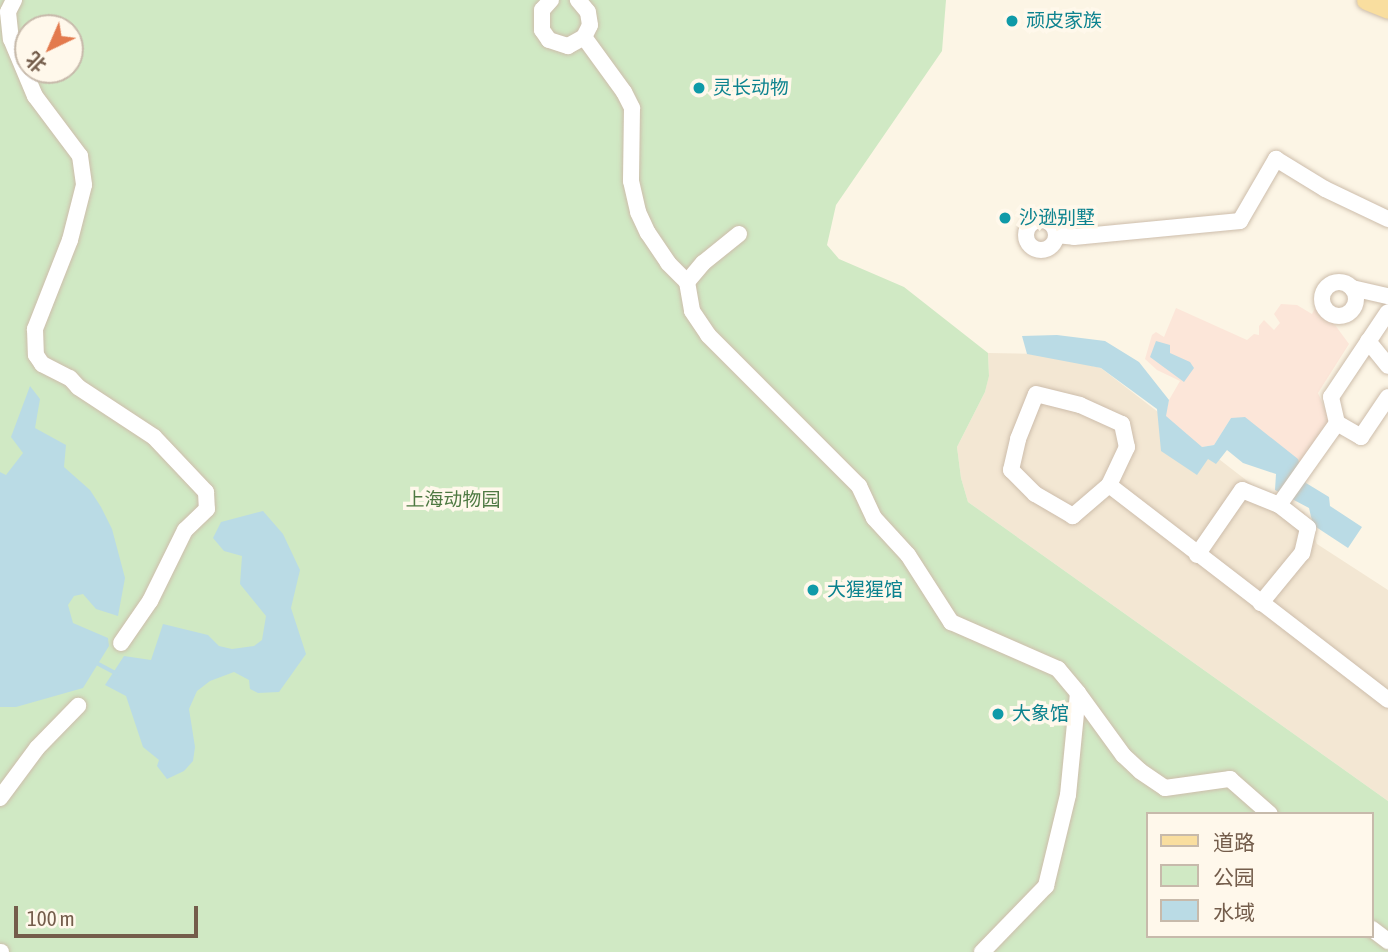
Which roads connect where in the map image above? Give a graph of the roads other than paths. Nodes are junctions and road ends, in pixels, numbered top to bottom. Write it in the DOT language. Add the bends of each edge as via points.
graph roads {
  1 [pos="14,0"];
  2 [pos="578,0"];
  3 [pos="1366,0"];
  4 [pos="544,2"];
  5 [pos="1388,9"];
  6 [pos="584,37"];
  7 [pos="1388,219"];
  8 [pos="738,234"];
  9 [pos="1056,235"];
  10 [pos="687,282"];
  11 [pos="1352,288"];
  12 [pos="1388,296"];
  13 [pos="1388,312"];
  14 [pos="1368,341"];
  15 [pos="1388,366"];
  16 [pos="1388,397"];
  17 [pos="1336,423"];
  18 [pos="1110,485"];
  19 [pos="1279,505"];
  20 [pos="1197,555"];
  21 [pos="1261,603"];
  22 [pos="121,643"];
  23 [pos="1078,693"];
  24 [pos="1388,700"];
  25 [pos="78,706"];
  26 [pos="0,797"];
  27 [pos="1268,812"];
  28 [pos="982,952"];
  1 -- 22 [label="street" via="8,12 11,39 35,96 80,156 84,185 70,240 35,329 36,355 42,364 70,378 154,437 206,492 207,509 186,530 150,601"];
  2 -- 6 [label="street" via="590,18"];
  3 -- 5 [label="main road"];
  4 -- 6 [label="street" via="540,23 549,40 568,46"];
  6 -- 10 [label="street" via="632,108 631,181 638,212 662,253"];
  7 -- 9 [label="street" via="1276,159 1240,221"];
  8 -- 10 [label="street"];
  10 -- 23 [label="street" via="692,310 708,335 859,486 874,517 908,555 951,622 1058,668"];
  11 -- 12 [label="street"];
  13 -- 14 [label="street"];
  14 -- 15 [label="street"];
  14 -- 17 [label="street" via="1331,397"];
  16 -- 17 [label="street" via="1361,437"];
  17 -- 19 [label="street"];
  18 -- 18 [label="street" via="1128,447 1122,424 1080,405 1036,394 1011,470 1035,494 1073,516"];
  18 -- 20 [label="street"];
  19 -- 20 [label="street" via="1242,490"];
  19 -- 21 [label="street" via="1308,528 1302,553"];
  20 -- 21 [label="street"];
  21 -- 24 [label="street"];
  23 -- 27 [label="street" via="1124,755 1165,788 1230,779"];
  23 -- 28 [label="street" via="1068,795 1046,886"];
  25 -- 26 [label="street" via="37,748"];
}
